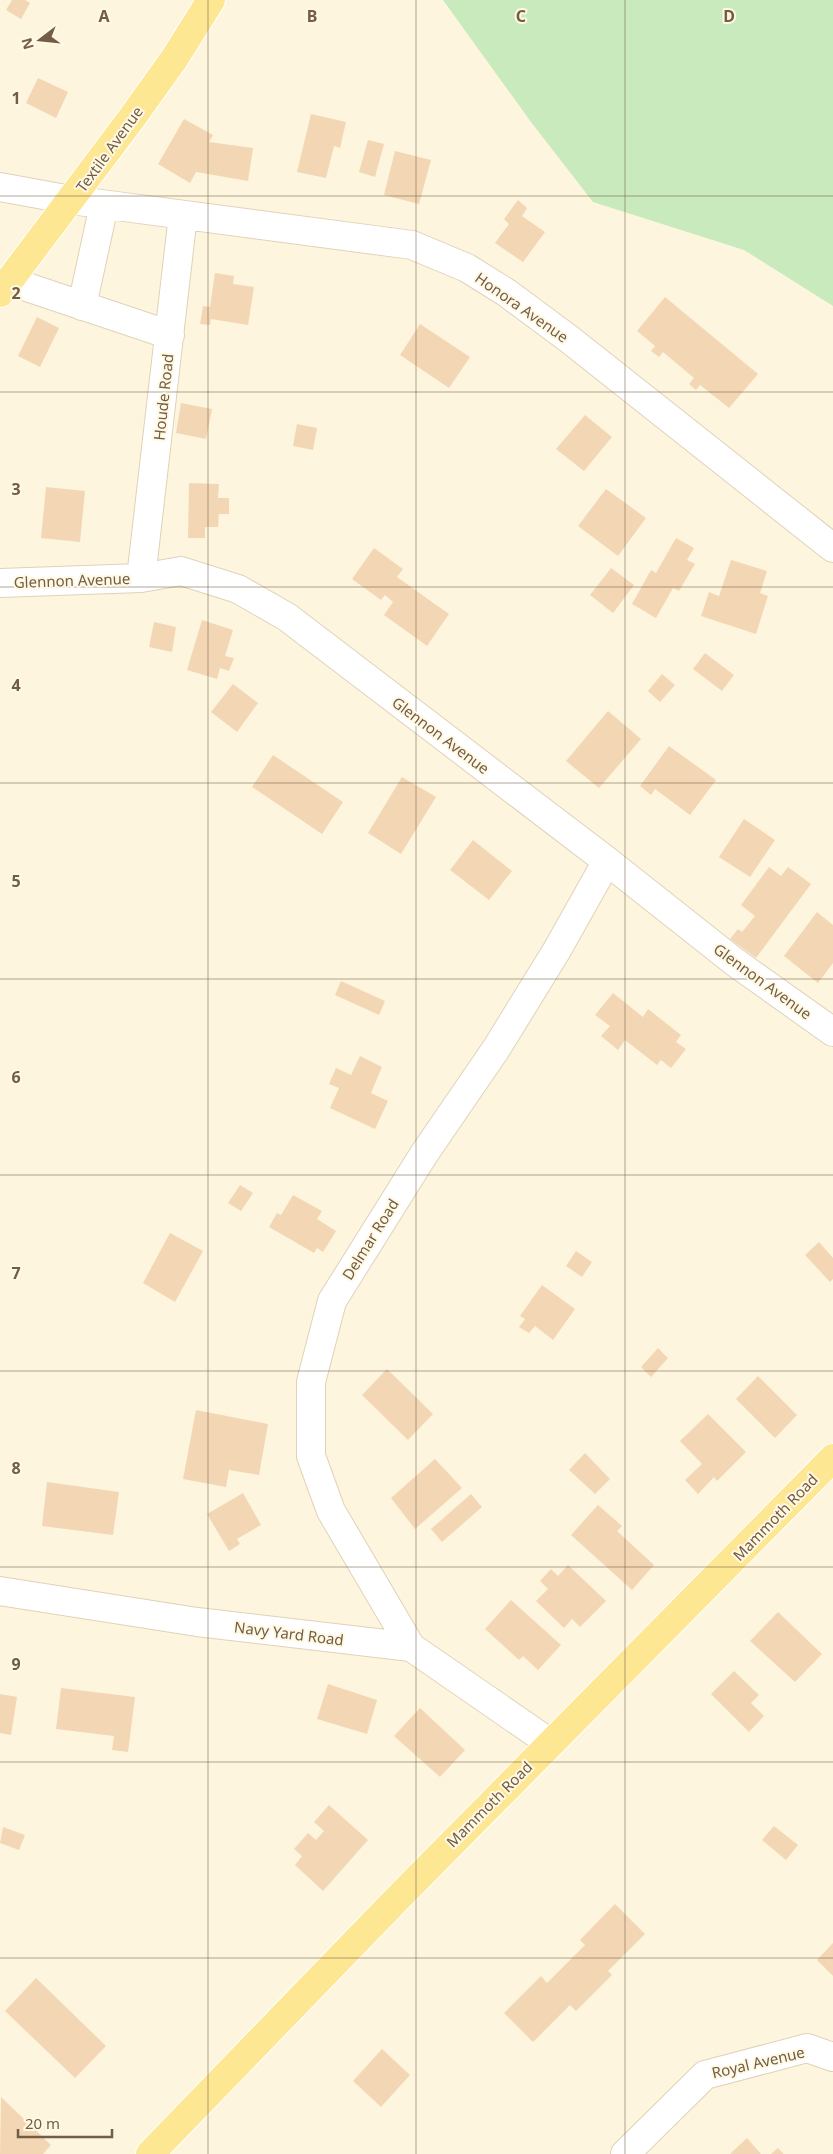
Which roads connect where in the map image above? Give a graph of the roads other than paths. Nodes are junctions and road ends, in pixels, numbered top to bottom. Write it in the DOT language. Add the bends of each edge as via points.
graph roads {
  1 [pos="211,0"];
  2 [pos="0,187"];
  3 [pos="71,200"];
  4 [pos="104,205"];
  5 [pos="183,215"];
  6 [pos="4,287"];
  7 [pos="82,306"];
  8 [pos="170,335"];
  9 [pos="833,548"];
  10 [pos="141,578"];
  11 [pos="0,582"];
  12 [pos="607,860"];
  13 [pos="833,1032"];
  14 [pos="833,1458"];
  15 [pos="0,1591"];
  16 [pos="412,1647"];
  17 [pos="550,1743"];
  18 [pos="833,2057"];
  19 [pos="150,2154"];
  20 [pos="625,2154"];
  1 -- 3 [label="main road, Textile Avenue" via="174,59"];
  2 -- 3 [label="street, Honora Avenue"];
  3 -- 4 [label="street, Honora Avenue"];
  3 -- 6 [label="main road, Textile Avenue"];
  4 -- 5 [label="street, Honora Avenue"];
  4 -- 7 [label="street"];
  5 -- 8 [label="street, Houde Road"];
  5 -- 9 [label="street, Honora Avenue" via="412,245 467,268 507,292 569,339"];
  6 -- 7 [label="street"];
  7 -- 8 [label="street"];
  8 -- 10 [label="street, Houde Road"];
  10 -- 11 [label="street, Glennon Avenue"];
  10 -- 12 [label="street, Glennon Avenue" via="181,572 238,589 287,617"];
  12 -- 13 [label="street, Glennon Avenue" via="736,963"];
  12 -- 16 [label="street, Delmar Road" via="496,1049 424,1154 332,1301 313,1373 311,1456 331,1511"];
  14 -- 17 [label="main road, Mammoth Road"];
  15 -- 16 [label="street, Navy Yard Road" via="197,1622"];
  16 -- 17 [label="street, Navy Yard Road"];
  17 -- 19 [label="main road, Mammoth Road"];
  18 -- 20 [label="street, Royal Avenue" via="807,2048 705,2075"];
}
